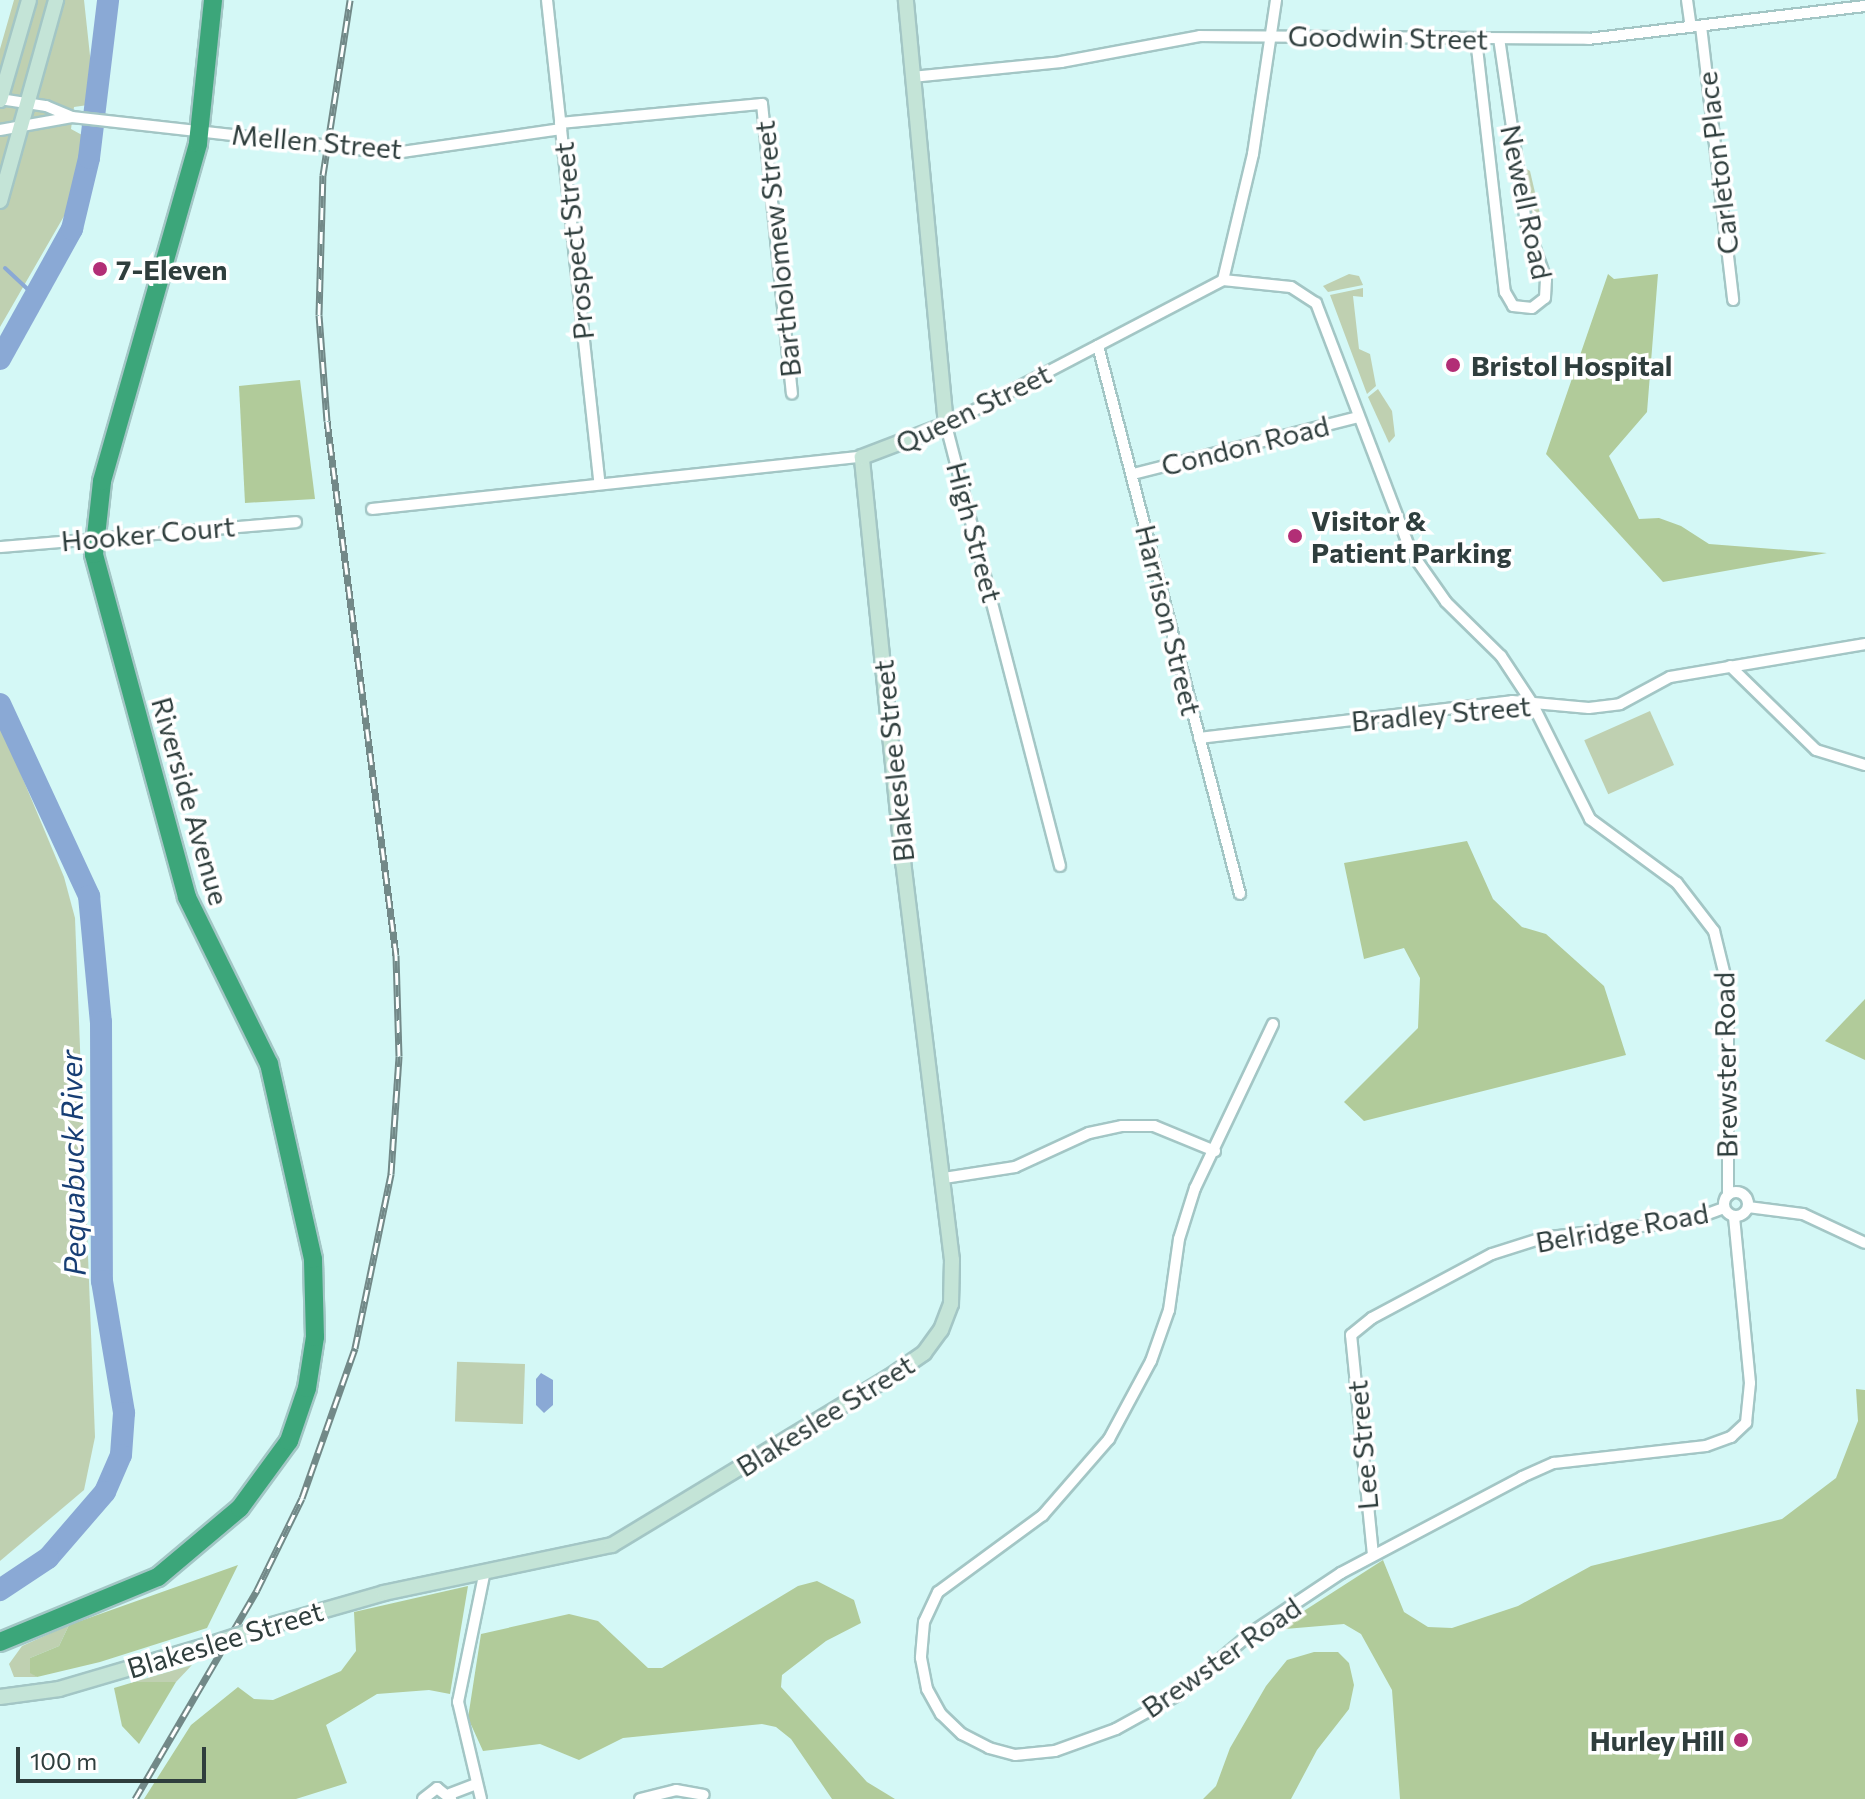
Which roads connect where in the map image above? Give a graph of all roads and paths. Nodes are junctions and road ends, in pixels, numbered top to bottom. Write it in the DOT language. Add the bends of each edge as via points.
graph roads {
  1 [pos="29,0"];
  2 [pos="56,0"];
  3 [pos="213,0"];
  4 [pos="547,0"];
  5 [pos="906,0"];
  6 [pos="1276,0"];
  7 [pos="1687,0"];
  8 [pos="1864,6"];
  9 [pos="1865,14"];
  10 [pos="1696,27"];
  11 [pos="1271,36"];
  12 [pos="1476,39"];
  13 [pos="1499,39"];
  14 [pos="912,77"];
  15 [pos="0,100"];
  16 [pos="28,102"];
  17 [pos="762,104"];
  18 [pos="72,117"];
  19 [pos="561,126"];
  20 [pos="21,128"];
  21 [pos="0,130"];
  22 [pos="199,130"];
  23 [pos="0,201"];
  24 [pos="1223,280"];
  25 [pos="1733,300"];
  26 [pos="1098,346"];
  27 [pos="792,393"];
  28 [pos="1358,417"];
  29 [pos="946,425"];
  30 [pos="862,457"];
  31 [pos="1133,474"];
  32 [pos="599,482"];
  33 [pos="372,509"];
  34 [pos="296,522"];
  35 [pos="93,537"];
  36 [pos="0,547"];
  37 [pos="1865,644"];
  38 [pos="1730,666"];
  39 [pos="1532,703"];
  40 [pos="1199,738"];
  41 [pos="1865,765"];
  42 [pos="1060,866"];
  43 [pos="1240,894"];
  44 [pos="1273,1024"];
  45 [pos="1215,1151"];
  46 [pos="944,1178"];
  47 [pos="1728,1195"];
  48 [pos="1748,1207"];
  49 [pos="1724,1208"];
  50 [pos="1734,1217"];
  51 [pos="1865,1243"];
  52 [pos="1351,1335"];
  53 [pos="1373,1555"];
  54 [pos="485,1571"];
  55 [pos="0,1642"];
  56 [pos="0,1697"];
  57 [pos="476,1784"];
  58 [pos="704,1795"];
  59 [pos="450,1797"];
  60 [pos="423,1799"];
  61 [pos="481,1799"];
  62 [pos="640,1799"];
  1 -- 15 [label="street"];
  2 -- 16 [label="street"];
  3 -- 22 [label="highway, Riverside Avenue"];
  4 -- 19 [label="street, Prospect Street"];
  5 -- 14 [label="street, High Street"];
  6 -- 11 [label="street"];
  7 -- 10 [label="street, Carleton Place"];
  8 -- 9 [label="street"];
  8 -- 10 [label="street, Goodwin Street"];
  10 -- 13 [label="street, Goodwin Street" via="1588,39"];
  10 -- 25 [label="street, Carleton Place"];
  11 -- 12 [label="street, Goodwin Street"];
  11 -- 14 [label="street, Goodwin Street" via="1200,36 1061,62"];
  11 -- 24 [label="street" via="1253,154"];
  12 -- 13 [label="street, Goodwin Street"];
  12 -- 13 [label="street, Newell Road" via="1505,292 1513,306 1531,308 1545,298 1546,280 1526,223"];
  14 -- 29 [label="street, High Street"];
  15 -- 16 [label="street, Mellen Street"];
  16 -- 18 [label="street, Mellen Street"];
  16 -- 20 [label="street"];
  17 -- 19 [label="street, Mellen Street"];
  17 -- 27 [label="street, Bartholomew Street"];
  18 -- 20 [label="street, Mellen Street"];
  18 -- 22 [label="street, Mellen Street"];
  19 -- 22 [label="street, Mellen Street" via="395,153"];
  19 -- 32 [label="street, Prospect Street"];
  20 -- 21 [label="street, Mellen Street"];
  20 -- 23 [label="street"];
  22 -- 35 [label="highway, Riverside Avenue" via="102,481"];
  24 -- 26 [label="street, Queen Street"];
  24 -- 28 [label="street, Brewster Road" via="1291,287 1310,296 1322,312"];
  26 -- 29 [label="street, Queen Street"];
  26 -- 31 [label="street, Harrison Street"];
  28 -- 31 [label="street, Condon Road"];
  28 -- 39 [label="street, Brewster Road" via="1411,552 1446,602 1501,656"];
  29 -- 30 [label="street, Queen Street"];
  29 -- 42 [label="street, High Street"];
  30 -- 32 [label="street, Queen Street"];
  30 -- 46 [label="street, Blakeslee Street" via="903,863"];
  31 -- 40 [label="street, Harrison Street"];
  32 -- 33 [label="street, Queen Street"];
  34 -- 35 [label="street, Hooker Court"];
  35 -- 36 [label="street, Hooker Court"];
  35 -- 55 [label="highway, Riverside Avenue" via="103,595 187,897 269,1064 313,1259 315,1337 307,1388 289,1441 260,1486 227,1520 158,1577"];
  37 -- 38 [label="street, Bradley Street"];
  38 -- 39 [label="street, Bradley Street" via="1670,677 1620,704 1589,708"];
  38 -- 41 [label="street" via="1816,750"];
  39 -- 40 [label="street, Bradley Street"];
  39 -- 47 [label="street, Brewster Road" via="1590,819 1677,883 1717,939 1728,988"];
  40 -- 43 [label="street, Harrison Street"];
  44 -- 45 [label="street, Brewster Road"];
  45 -- 46 [label="street" via="1154,1126 1122,1126 1089,1133 1015,1167"];
  45 -- 53 [label="street, Brewster Road" via="1195,1188 1179,1239 1169,1310 1151,1361 1109,1439 1043,1515 938,1592 924,1622 921,1658 927,1689 941,1714 962,1734 989,1748 1015,1755 1055,1751 1116,1729 1176,1696 1254,1631"];
  46 -- 54 [label="street, Blakeslee Street" via="951,1304 924,1353 630,1537 588,1551"];
  47 -- 48 [label="street" via="1741,1193"];
  47 -- 49 [label="street, Brewster Road"];
  48 -- 50 [label="street"];
  48 -- 51 [label="street, Belridge Road" via="1803,1214"];
  49 -- 50 [label="street"];
  49 -- 52 [label="street, Belridge Road" via="1691,1220 1542,1238 1505,1250 1372,1318"];
  50 -- 53 [label="street, Brewster Road" via="1750,1383 1746,1423 1731,1437 1706,1446 1554,1463"];
  52 -- 53 [label="street, Lee Street"];
  54 -- 56 [label="street, Blakeslee Street, bridge" via="341,1603 59,1689"];
  54 -- 57 [label="street" via="458,1702"];
  57 -- 59 [label="street"];
  57 -- 61 [label="street"];
  58 -- 62 [label="street" via="676,1790"];
  59 -- 60 [label="street" via="435,1788"];
}
